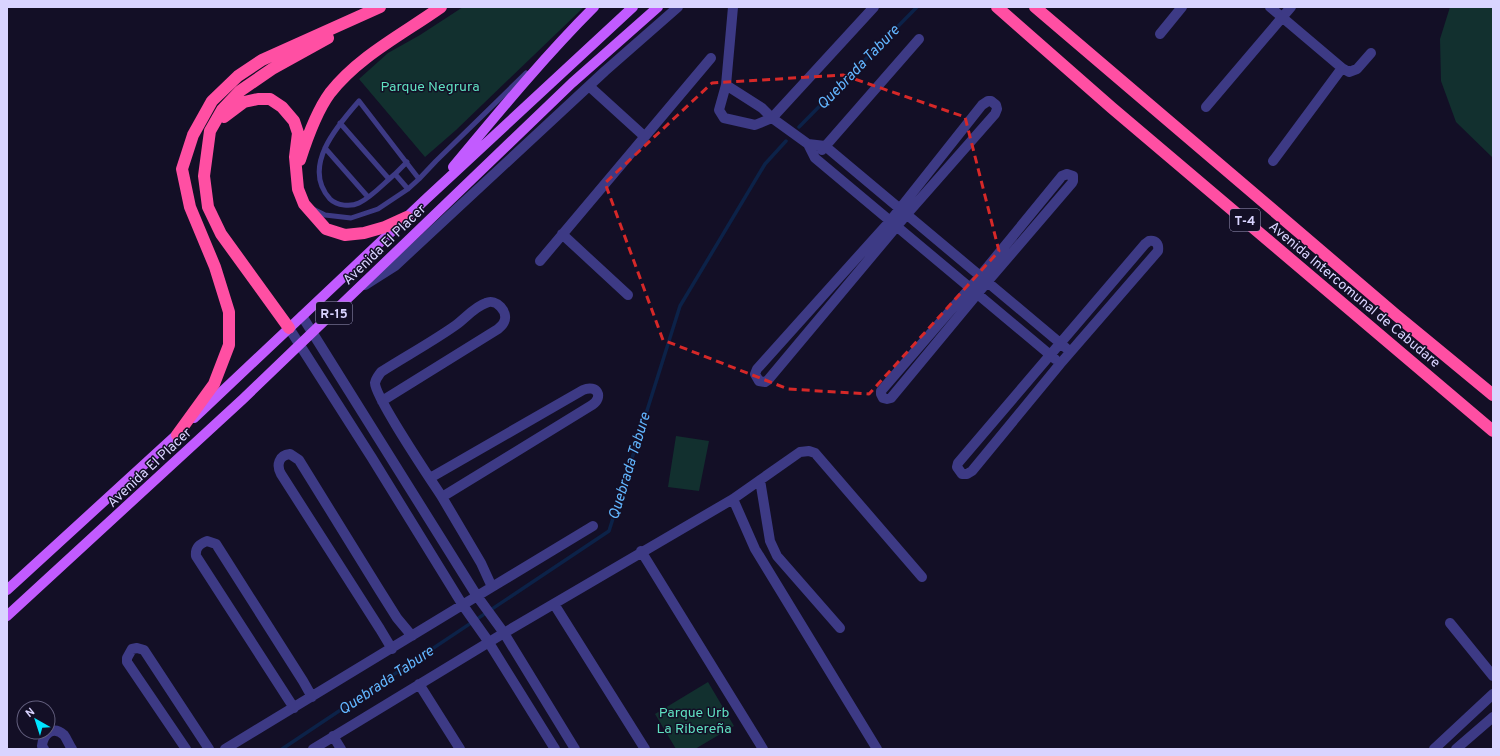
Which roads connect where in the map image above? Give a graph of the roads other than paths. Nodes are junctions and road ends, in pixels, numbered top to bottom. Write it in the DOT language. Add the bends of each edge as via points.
graph roads {
  1 [pos="380,7"];
  2 [pos="383,7"];
  3 [pos="441,7"];
  4 [pos="594,7"];
  5 [pos="633,7"];
  6 [pos="658,7"];
  7 [pos="733,7"];
  8 [pos="874,7"];
  9 [pos="997,7"];
  10 [pos="1036,7"];
  11 [pos="1182,7"];
  12 [pos="1270,7"];
  13 [pos="1291,7"];
  14 [pos="677,8"];
  15 [pos="1282,18"];
  16 [pos="572,30"];
  17 [pos="1160,34"];
  18 [pos="919,39"];
  19 [pos="1371,53"];
  20 [pos="711,58"];
  21 [pos="1342,68"];
  22 [pos="726,85"];
  23 [pos="589,86"];
  24 [pos="1206,107"];
  25 [pos="772,118"];
  26 [pos="340,123"];
  27 [pos="210,131"];
  28 [pos="644,136"];
  29 [pos="808,144"];
  30 [pos="825,146"];
  31 [pos="325,148"];
  32 [pos="815,158"];
  33 [pos="1273,161"];
  34 [pos="407,162"];
  35 [pos="395,174"];
  36 [pos="389,179"];
  37 [pos="419,179"];
  38 [pos="298,189"];
  39 [pos="408,189"];
  40 [pos="368,197"];
  41 [pos="426,199"];
  42 [pos="304,204"];
  43 [pos="1038,205"];
  44 [pos="903,211"];
  45 [pos="1047,212"];
  46 [pos="407,217"];
  47 [pos="893,224"];
  48 [pos="562,234"];
  49 [pos="540,261"];
  50 [pos="1118,275"];
  51 [pos="984,278"];
  52 [pos="1129,284"];
  53 [pos="357,290"];
  54 [pos="973,292"];
  55 [pos="628,295"];
  56 [pos="302,316"];
  57 [pos="290,328"];
  58 [pos="313,332"];
  59 [pos="1061,343"];
  60 [pos="300,345"];
  61 [pos="1071,352"];
  62 [pos="1051,356"];
  63 [pos="1060,364"];
  64 [pos="1493,395"];
  65 [pos="382,401"];
  66 [pos="1493,431"];
  67 [pos="177,435"];
  68 [pos="430,478"];
  69 [pos="760,480"];
  70 [pos="442,497"];
  71 [pos="733,499"];
  72 [pos="593,526"];
  73 [pos="641,551"];
  74 [pos="922,577"];
  75 [pos="492,587"];
  76 [pos="7,590"];
  77 [pos="477,596"];
  78 [pos="462,604"];
  79 [pos="554,604"];
  80 [pos="7,616"];
  81 [pos="1450,623"];
  82 [pos="840,628"];
  83 [pos="502,632"];
  84 [pos="412,636"];
  85 [pos="487,641"];
  86 [pos="392,649"];
  87 [pos="1493,676"];
  88 [pos="419,684"];
  89 [pos="1493,694"];
  90 [pos="312,697"];
  91 [pos="294,708"];
  92 [pos="1493,717"];
  93 [pos="333,736"];
  94 [pos="44,749"];
  95 [pos="72,749"];
  96 [pos="186,749"];
  97 [pos="209,749"];
  98 [pos="225,749"];
  99 [pos="313,749"];
  100 [pos="341,749"];
  101 [pos="460,749"];
  102 [pos="555,749"];
  103 [pos="575,749"];
  104 [pos="646,749"];
  105 [pos="763,749"];
  106 [pos="877,749"];
  107 [pos="1434,749"];
  108 [pos="1456,749"];
  1 -- 67 [label="highway" via="262,60 238,76 212,101 193,135 182,169 190,207 215,267 229,312 229,345 214,384"];
  2 -- 27 [label="highway" via="240,91 222,110"];
  3 -- 38 [label="highway" via="373,52 330,94 305,144 300,160"];
  4 -- 16 [label="main road"];
  5 -- 41 [label="main road, Avenida El Placer / R-15"];
  6 -- 53 [label="main road, Avenida El Placer / R-15" via="572,83"];
  7 -- 22 [label="street"];
  8 -- 25 [label="street"];
  9 -- 66 [label="highway, Avenida Intercomunal de Cabudare / T-4" via="1112,108"];
  10 -- 64 [label="highway, Avenida Intercomunal de Cabudare / T-4"];
  11 -- 17 [label="street"];
  12 -- 15 [label="street"];
  13 -- 15 [label="street"];
  14 -- 23 [label="street"];
  15 -- 21 [label="street"];
  15 -- 24 [label="street"];
  16 -- 37 [label="lane"];
  16 -- 41 [label="main road"];
  18 -- 30 [label="street"];
  19 -- 21 [label="street" via="1357,69 1349,72"];
  20 -- 28 [label="street"];
  21 -- 33 [label="street"];
  22 -- 25 [label="street" via="762,108"];
  22 -- 25 [label="street" via="719,110 724,118 755,125"];
  23 -- 28 [label="street"];
  23 -- 53 [label="street" via="395,266"];
  25 -- 29 [label="street"];
  26 -- 31 [label="lane"];
  26 -- 34 [label="lane" via="359,101"];
  26 -- 36 [label="lane"];
  27 -- 38 [label="highway" via="227,113 244,102 270,100 282,107 294,120 298,133 295,157"];
  27 -- 57 [label="highway" via="204,176 208,207 221,234"];
  28 -- 48 [label="street"];
  29 -- 30 [label="street"];
  29 -- 32 [label="street"];
  30 -- 32 [label="street"];
  30 -- 44 [label="street"];
  31 -- 40 [label="lane"];
  31 -- 40 [label="lane" via="318,169 322,188 332,201 345,205 358,204"];
  32 -- 47 [label="street"];
  34 -- 35 [label="lane"];
  34 -- 37 [label="lane"];
  35 -- 36 [label="lane"];
  35 -- 39 [label="lane"];
  36 -- 40 [label="lane"];
  37 -- 39 [label="lane"];
  38 -- 42 [label="highway"];
  39 -- 42 [label="lane" via="378,209 351,218 325,215"];
  41 -- 46 [label="main road, Avenida El Placer / R-15"];
  42 -- 46 [label="highway" via="326,229 345,235 385,228"];
  43 -- 45 [label="street"];
  43 -- 45 [label="street" via="1062,176 1072,176 1072,184"];
  43 -- 51 [label="street"];
  44 -- 44 [label="street" via="995,114 994,102 988,101 982,105"];
  44 -- 47 [label="street"];
  44 -- 51 [label="street"];
  45 -- 51 [label="street"];
  46 -- 56 [label="main road, Avenida El Placer / R-15"];
  47 -- 47 [label="street" via="757,369 755,374 759,381 768,380"];
  47 -- 54 [label="street"];
  48 -- 49 [label="street"];
  48 -- 55 [label="street"];
  50 -- 52 [label="street"];
  50 -- 52 [label="street" via="1145,244 1152,241 1157,243 1158,251"];
  50 -- 59 [label="street"];
  51 -- 54 [label="street"];
  51 -- 59 [label="street"];
  52 -- 61 [label="street"];
  53 -- 58 [label="main road, Avenida El Placer / R-15"];
  54 -- 54 [label="street" via="881,391 883,398 891,398"];
  54 -- 62 [label="street"];
  56 -- 57 [label="main road, Avenida El Placer / R-15"];
  56 -- 58 [label="street"];
  57 -- 60 [label="street"];
  57 -- 67 [label="main road, Avenida El Placer / R-15"];
  58 -- 60 [label="main road, Avenida El Placer / R-15"];
  58 -- 77 [label="street"];
  59 -- 61 [label="street"];
  59 -- 62 [label="street"];
  60 -- 78 [label="street"];
  60 -- 80 [label="main road, Avenida El Placer / R-15"];
  61 -- 63 [label="street"];
  62 -- 63 [label="street"];
  62 -- 63 [label="street" via="958,462 957,467 962,474 972,471"];
  65 -- 65 [label="street" via="375,383 382,372 457,324 483,304 489,301 499,306 505,318 504,324 498,329"];
  65 -- 68 [label="street"];
  67 -- 76 [label="main road, Avenida El Placer / R-15"];
  68 -- 70 [label="street"];
  68 -- 70 [label="street" via="583,390 594,388 597,391 596,403"];
  69 -- 71 [label="street"];
  69 -- 74 [label="street" via="800,452 815,453"];
  69 -- 82 [label="street" via="770,541 777,556"];
  70 -- 75 [label="street" via="481,563"];
  71 -- 73 [label="street"];
  71 -- 106 [label="street" via="755,549"];
  72 -- 75 [label="street"];
  73 -- 79 [label="street"];
  73 -- 105 [label="street"];
  75 -- 77 [label="street"];
  77 -- 78 [label="street"];
  77 -- 83 [label="street"];
  78 -- 84 [label="street"];
  78 -- 85 [label="street"];
  79 -- 83 [label="street"];
  79 -- 104 [label="street"];
  81 -- 87 [label="street"];
  83 -- 85 [label="street"];
  83 -- 103 [label="street"];
  84 -- 86 [label="street"];
  84 -- 86 [label="street" via="397,618 299,460 287,454 278,465 281,474"];
  85 -- 88 [label="street"];
  85 -- 102 [label="street"];
  86 -- 90 [label="street"];
  88 -- 93 [label="street"];
  88 -- 101 [label="street"];
  89 -- 107 [label="street"];
  90 -- 91 [label="street"];
  90 -- 91 [label="street" via="216,544 207,541 201,544 197,547 196,556"];
  91 -- 98 [label="street"];
  92 -- 108 [label="street"];
  93 -- 99 [label="street"];
  93 -- 100 [label="street"];
  94 -- 95 [label="street" via="43,740 48,732 53,731 64,735"];
  96 -- 97 [label="street" via="127,662 126,658 132,650 144,650"];
}
